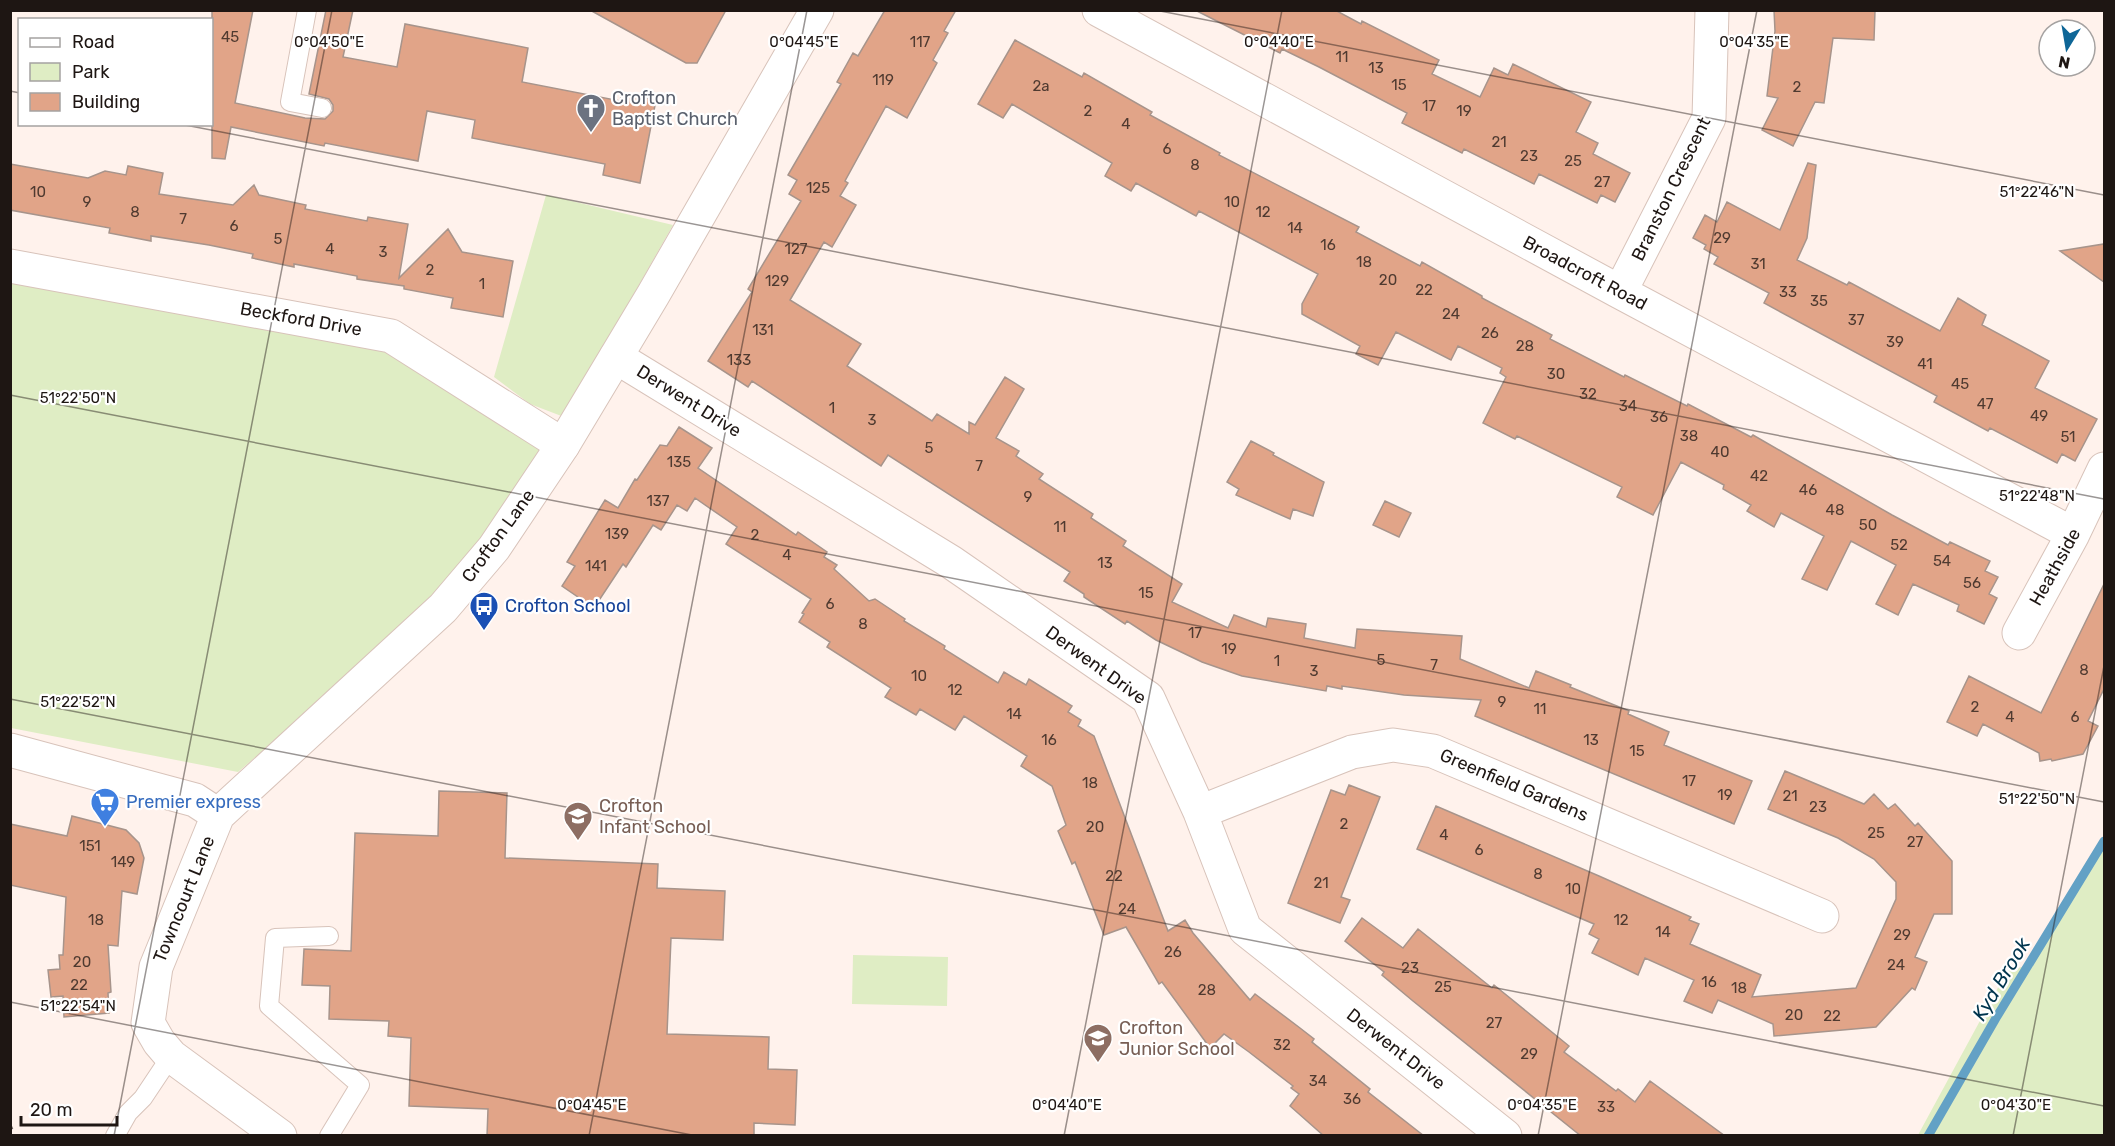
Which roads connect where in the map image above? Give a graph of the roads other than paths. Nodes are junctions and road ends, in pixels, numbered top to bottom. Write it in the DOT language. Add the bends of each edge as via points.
graph roads {
  1 [pos="307,10"];
  2 [pos="817,10"];
  3 [pos="1099,10"];
  4 [pos="1712,10"];
  5 [pos="322,108"];
  6 [pos="10,266"];
  7 [pos="1620,292"];
  8 [pos="616,357"];
  9 [pos="563,445"];
  10 [pos="2104,469"];
  11 [pos="2073,534"];
  12 [pos="2019,633"];
  13 [pos="10,750"];
  14 [pos="1200,812"];
  15 [pos="218,815"];
  16 [pos="1822,916"];
  17 [pos="329,936"];
  18 [pos="171,1056"];
  19 [pos="115,1136"];
  20 [pos="280,1136"];
  21 [pos="329,1136"];
  22 [pos="1505,1136"];
  1 -- 5 [label="lane" via="290,102"];
  2 -- 8 [label="street, Crofton Lane"];
  3 -- 7 [label="street, Broadcroft Road"];
  4 -- 7 [label="street, Branston Crescent" via="1709,118"];
  6 -- 9 [label="street, Beckford Drive" via="391,336"];
  7 -- 11 [label="street, Broadcroft Road"];
  8 -- 9 [label="street, Crofton Lane"];
  8 -- 14 [label="street, Derwent Drive" via="951,562 1148,698"];
  9 -- 15 [label="street, Crofton Lane" via="494,548 443,608"];
  10 -- 11 [label="street, Heathside"];
  11 -- 12 [label="street, Heathside"];
  13 -- 15 [label="street" via="195,800"];
  14 -- 16 [label="street, Greenfield Gardens" via="1352,752 1394,745 1433,751"];
  14 -- 22 [label="street, Derwent Drive" via="1245,929"];
  15 -- 18 [label="street, Towncourt Lane" via="156,967 147,1023"];
  17 -- 21 [label="lane" via="276,938 269,1006 360,1085"];
  18 -- 19 [label="lane"];
  18 -- 20 [label="street, Towncourt Lane"];
}
